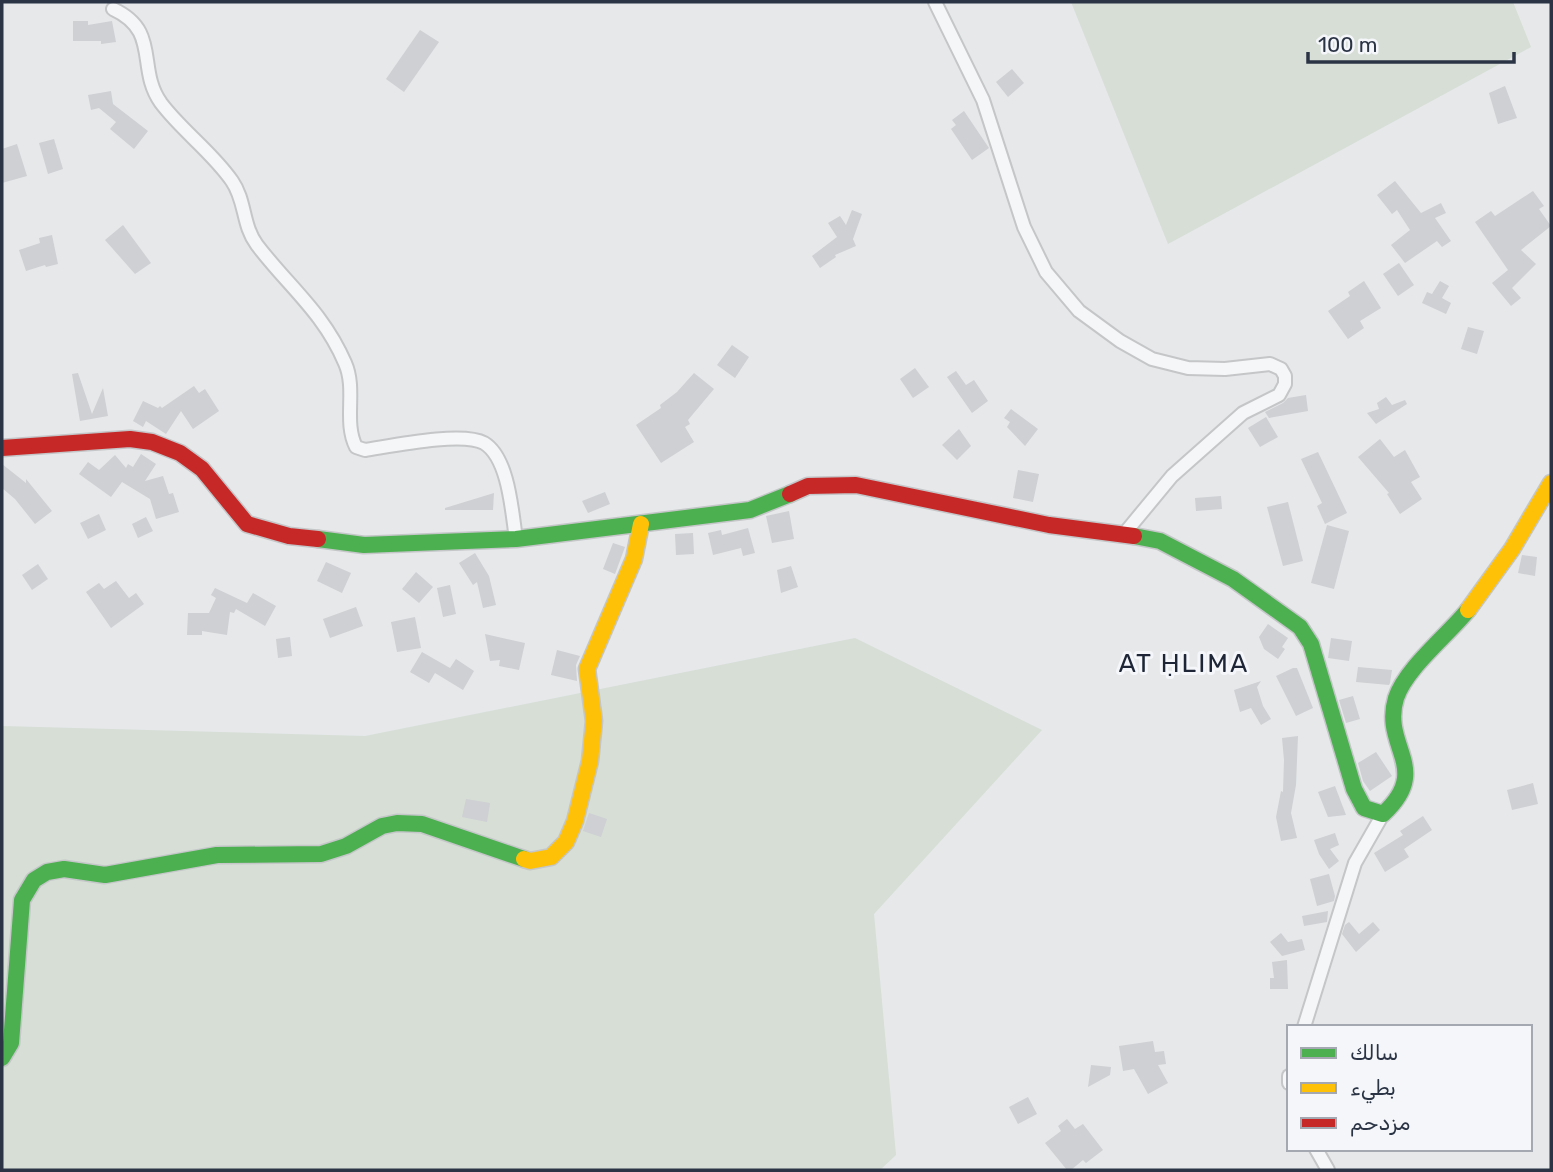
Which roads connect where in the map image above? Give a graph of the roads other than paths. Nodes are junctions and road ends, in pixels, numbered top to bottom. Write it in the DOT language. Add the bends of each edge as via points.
graph roads {
  1 [pos="935,2"];
  2 [pos="113,9"];
  3 [pos="2,448"];
  4 [pos="1551,483"];
  5 [pos="641,524"];
  6 [pos="1124,534"];
  7 [pos="516,539"];
  8 [pos="1383,814"];
  9 [pos="1305,1025"];
  10 [pos="2,1058"];
  11 [pos="1317,1151"];
  12 [pos="1328,1170"];
  1 -- 6 [label="street" via="983,100 1024,227 1046,272 1079,311 1152,359 1188,368 1270,363 1285,376 1279,395 1243,413 1172,476"];
  2 -- 7 [label="street" via="129,16 139,30 146,45 149,82 157,97 234,183 254,242 317,313 333,338 351,388 351,437 356,447 365,450 468,439 484,444 508,486"];
  3 -- 7 [label="street" via="130,439 152,442 180,453 202,469 247,524 289,537 364,545"];
  4 -- 8 [label="street" via="1499,568 1406,678 1395,702 1394,731 1406,786"];
  5 -- 6 [label="street" via="750,510 807,486 856,485 1049,525"];
  5 -- 7 [label="street"];
  5 -- 10 [label="street" via="634,559 587,669 594,721 590,761 575,821 566,842 551,857 530,861 405,822 384,825 337,852 217,855 104,875 64,869 47,872 34,880 22,900 11,1043"];
  6 -- 8 [label="street" via="1160,541 1233,579 1300,627 1311,644 1354,789 1364,808"];
  8 -- 9 [label="street" via="1355,863"];
  11 -- 12 [label="street"];
}
